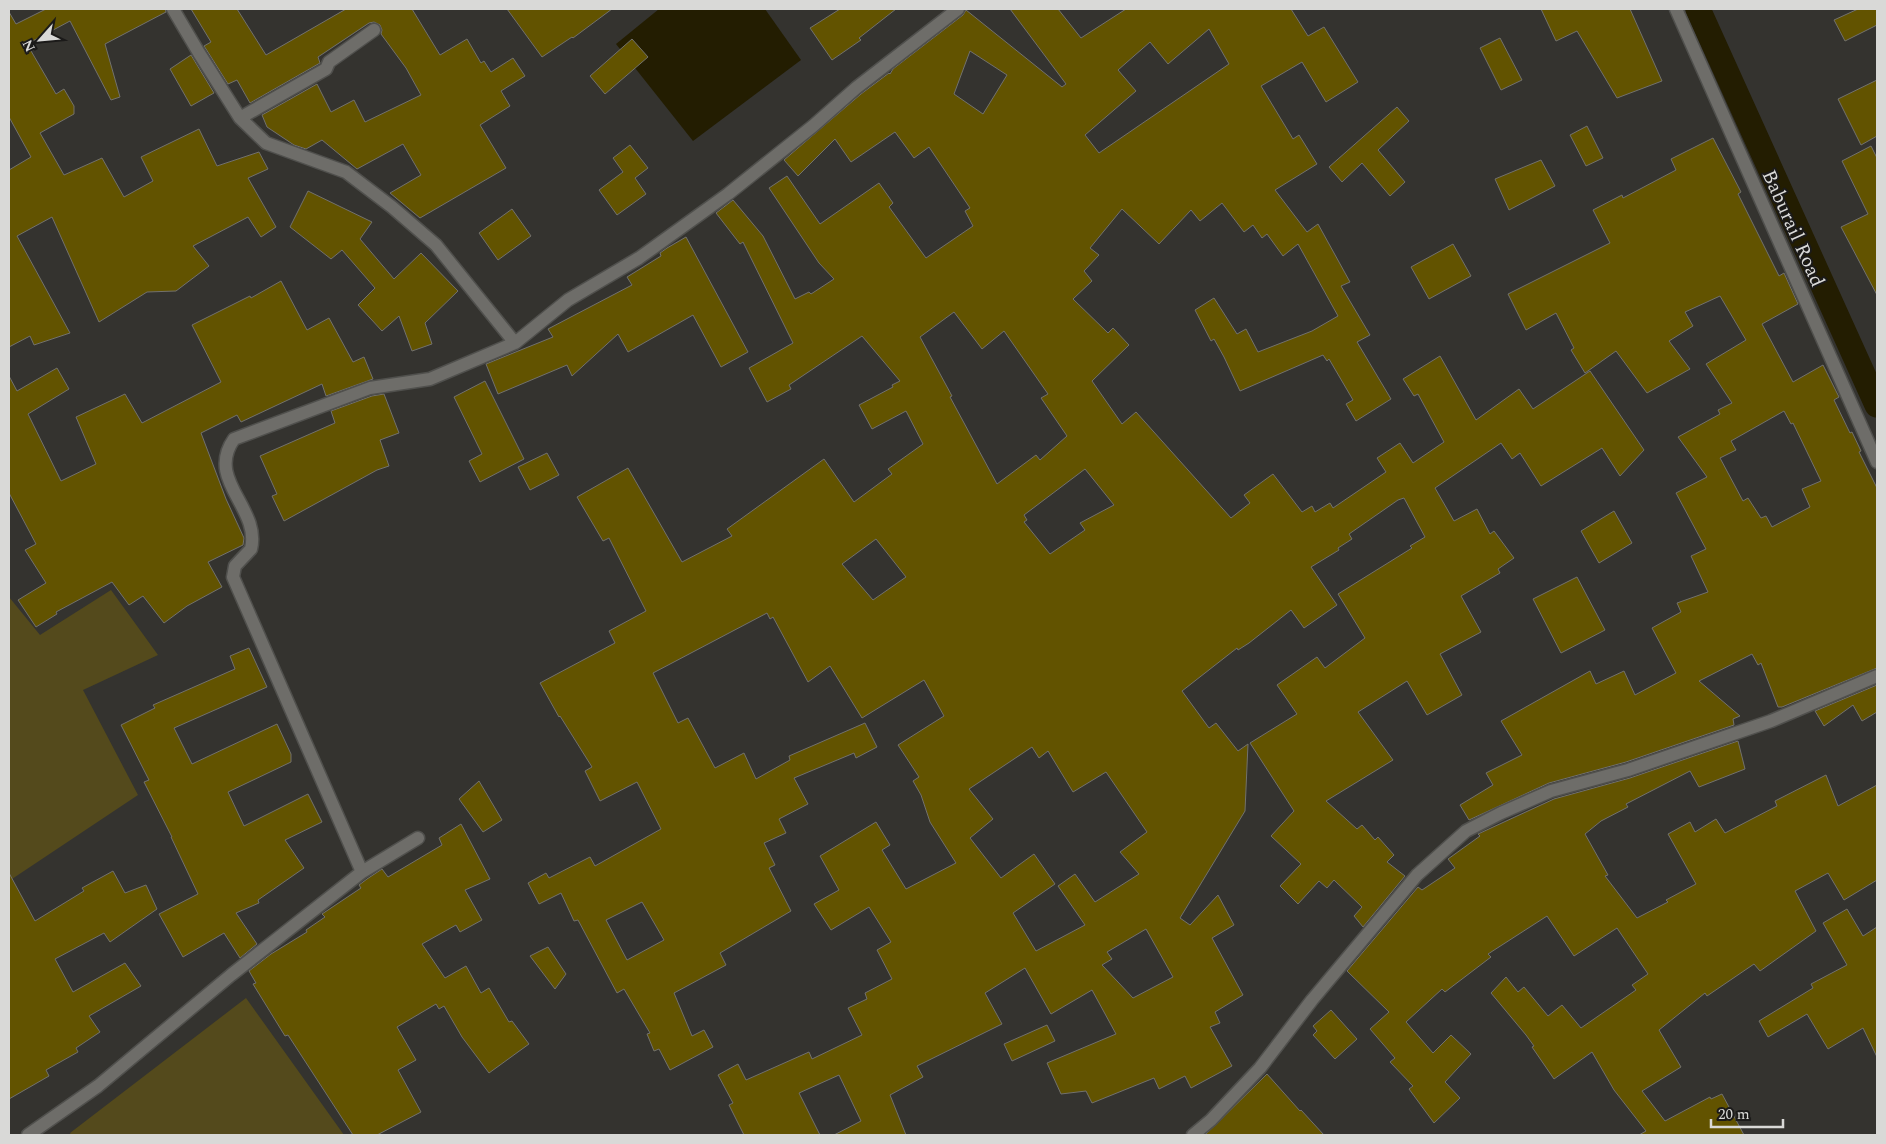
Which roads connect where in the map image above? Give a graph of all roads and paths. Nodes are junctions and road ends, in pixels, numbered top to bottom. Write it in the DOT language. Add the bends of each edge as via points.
graph roads {
  1 [pos="173,9"];
  2 [pos="958,9"];
  3 [pos="1676,9"];
  4 [pos="374,30"];
  5 [pos="240,118"];
  6 [pos="515,343"];
  7 [pos="1877,462"];
  8 [pos="1877,676"];
  9 [pos="418,838"];
  10 [pos="362,872"];
  11 [pos="28,1135"];
  12 [pos="1193,1135"];
  1 -- 5 [label="street"];
  2 -- 6 [label="street" via="728,194 639,258 568,300"];
  3 -- 7 [label="street, Baburail Road"];
  4 -- 5 [label="street" via="326,68"];
  5 -- 6 [label="street" via="266,143 346,172 392,207 436,245"];
  6 -- 10 [label="street" via="430,378 370,388 234,439 226,455 224,466 227,476 253,530 251,550 234,566 233,577"];
  8 -- 12 [label="street" via="1771,721 1628,770 1551,791 1466,832 1417,874 1260,1068"];
  9 -- 10 [label="street"];
  10 -- 11 [label="street" via="98,1086"];
}
